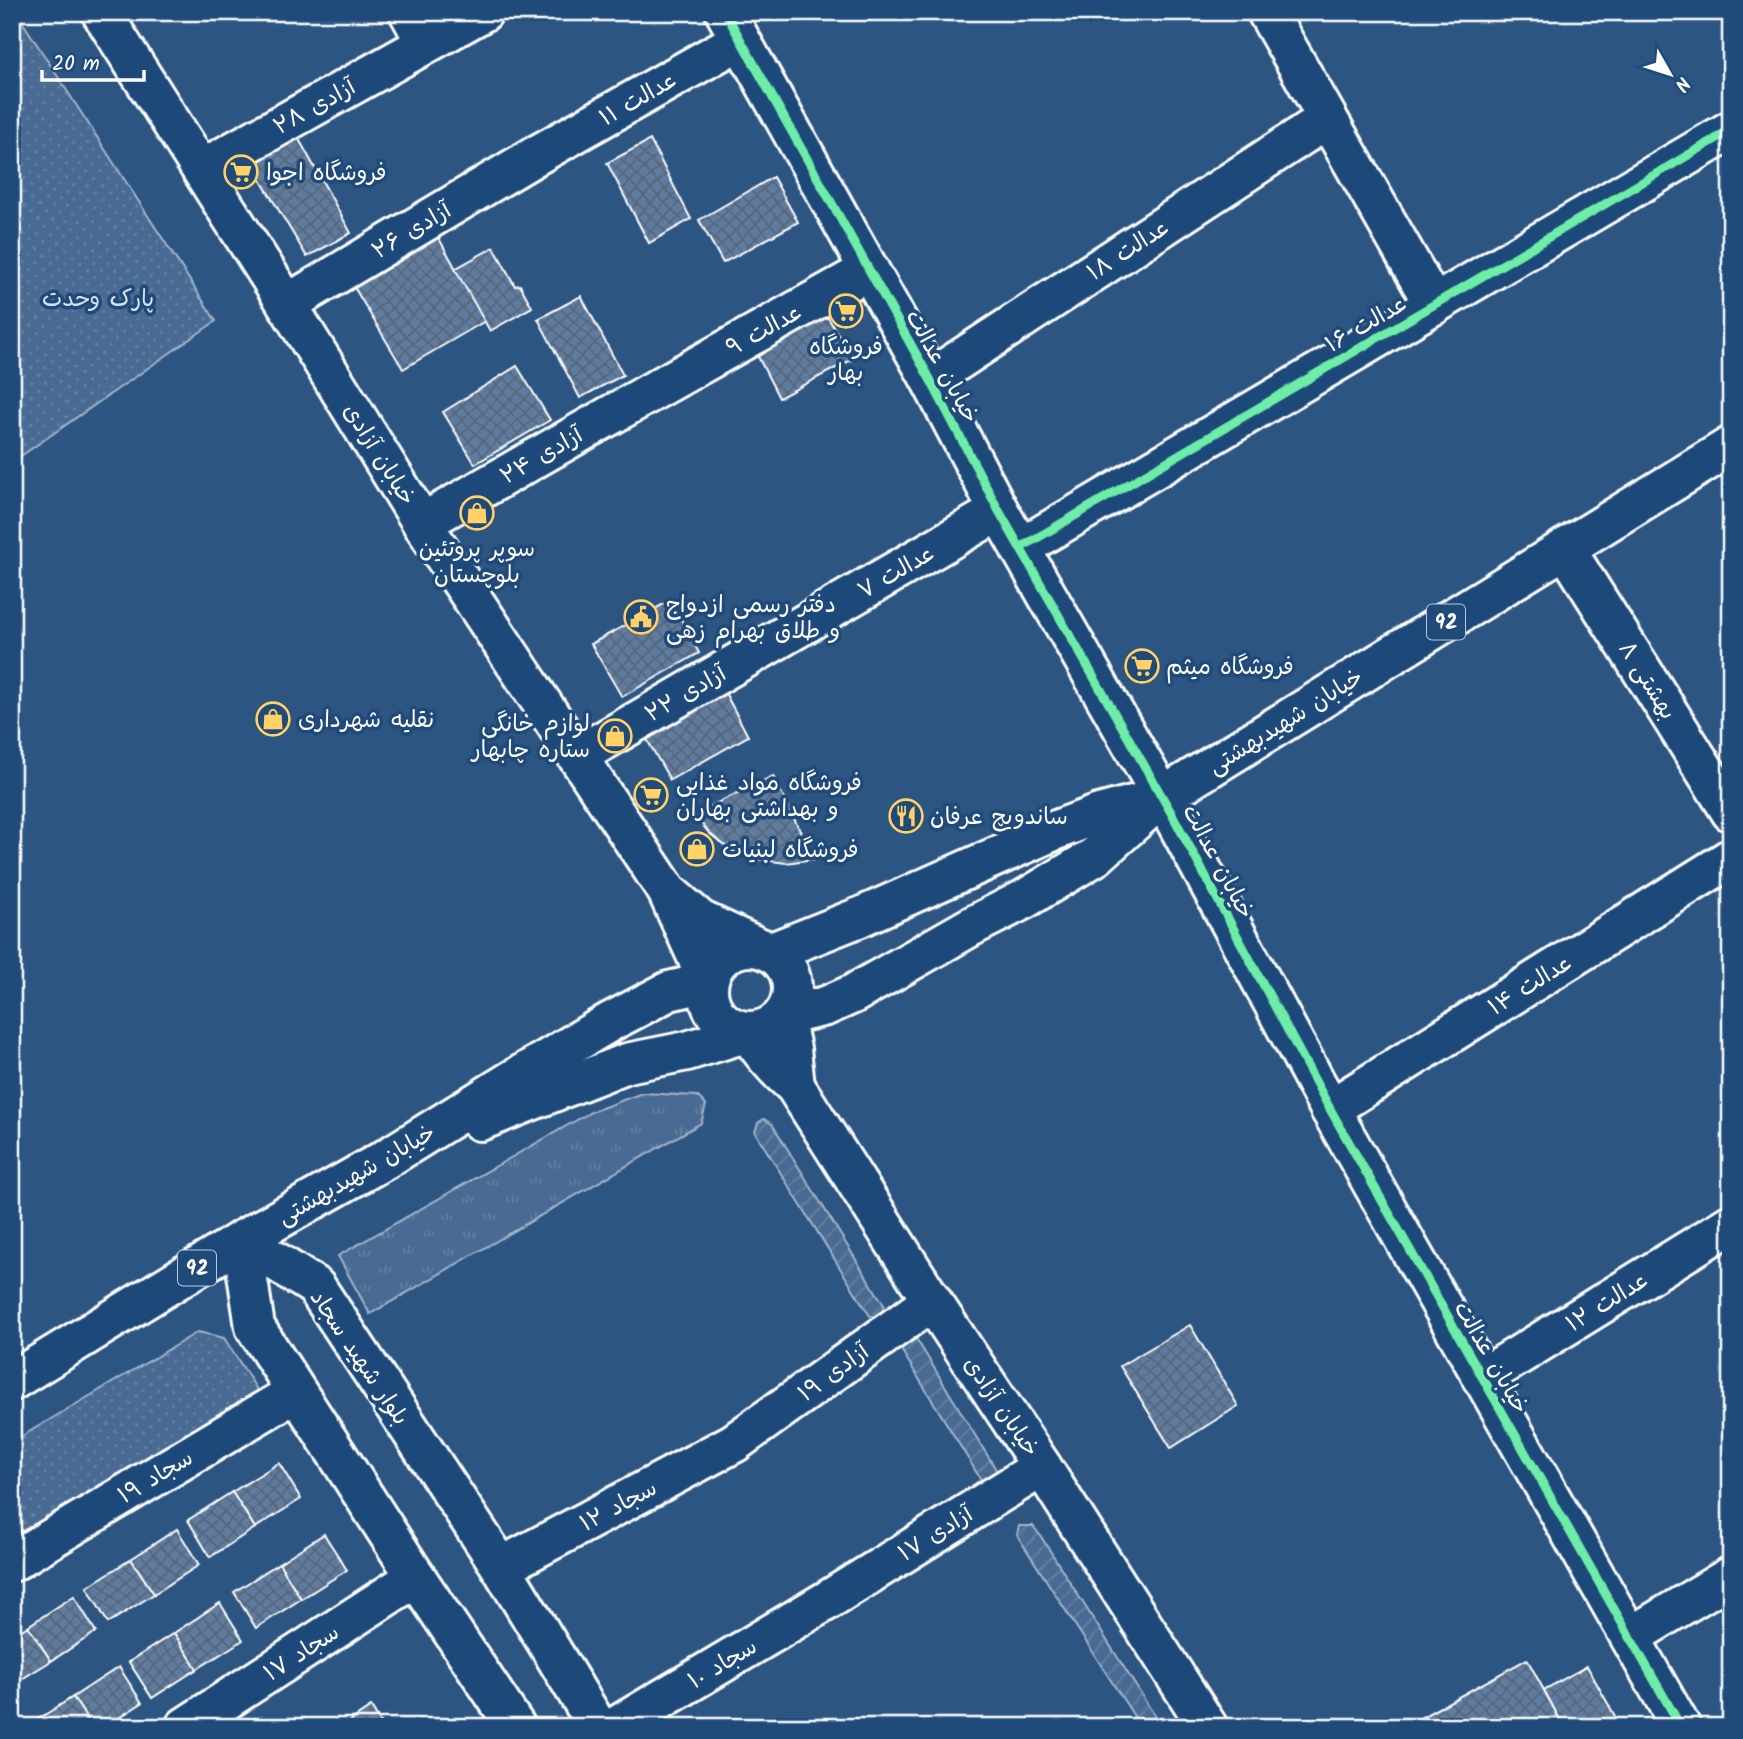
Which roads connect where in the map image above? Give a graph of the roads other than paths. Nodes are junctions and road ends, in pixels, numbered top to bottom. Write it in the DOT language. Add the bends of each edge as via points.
graph roads {
  1 [pos="101,12"];
  2 [pos="483,12"];
  3 [pos="1267,12"];
  4 [pos="733,26"];
  5 [pos="418,28"];
  6 [pos="1327,119"];
  7 [pos="1731,130"];
  8 [pos="535,156"];
  9 [pos="202,169"];
  10 [pos="869,270"];
  11 [pos="287,304"];
  12 [pos="1434,305"];
  13 [pos="930,379"];
  14 [pos="660,387"];
  15 [pos="1731,446"];
  16 [pos="999,511"];
  17 [pos="422,523"];
  18 [pos="1020,548"];
  19 [pos="1565,548"];
  20 [pos="794,631"];
  21 [pos="576,756"];
  22 [pos="1162,797"];
  23 [pos="1731,812"];
  24 [pos="1731,858"];
  25 [pos="667,891"];
  26 [pos="765,949"];
  27 [pos="708,985"];
  28 [pos="784,1016"];
  29 [pos="748,1032"];
  30 [pos="795,1086"];
  31 [pos="1330,1109"];
  32 [pos="384,1160"];
  33 [pos="1731,1224"];
  34 [pos="242,1240"];
  35 [pos="932,1301"];
  36 [pos="1482,1378"];
  37 [pos="12,1381"];
  38 [pos="296,1392"];
  39 [pos="734,1443"];
  40 [pos="1042,1466"];
  41 [pos="13,1561"];
  42 [pos="501,1567"];
  43 [pos="1731,1576"];
  44 [pos="416,1577"];
  45 [pos="828,1600"];
  46 [pos="1630,1637"];
  47 [pos="1205,1726"];
  48 [pos="185,1727"];
  49 [pos="516,1727"];
  50 [pos="598,1727"];
  51 [pos="615,1727"];
  52 [pos="1681,1727"];
  1 -- 9 [label="street, خیابان آزادی"];
  2 -- 5 [label="street, آزادی ۲۸"];
  3 -- 6 [label="street"];
  4 -- 8 [label="street, عدالت ۱۱"];
  4 -- 10 [label="street, خیابان عدالت"];
  5 -- 9 [label="street, آزادی ۲۸"];
  6 -- 12 [label="street"];
  6 -- 13 [label="street, عدالت ۱۸"];
  7 -- 12 [label="street, عدالت ۱۶"];
  8 -- 11 [label="street, آزادی ۲۶"];
  9 -- 11 [label="street, خیابان آزادی"];
  10 -- 13 [label="street, خیابان عدالت"];
  10 -- 14 [label="street, عدالت ۹"];
  11 -- 17 [label="street, خیابان آزادی"];
  12 -- 18 [label="street, عدالت ۱۶"];
  13 -- 16 [label="street, خیابان عدالت"];
  14 -- 17 [label="street, آزادی ۲۴"];
  15 -- 19 [label="street, خیابان شهیدبهشتی / 92"];
  16 -- 18 [label="street, خیابان عدالت"];
  16 -- 20 [label="street, عدالت ۷"];
  17 -- 21 [label="street, خیابان آزادی"];
  18 -- 22 [label="street, خیابان عدالت"];
  19 -- 22 [label="street, خیابان شهیدبهشتی / 92"];
  19 -- 23 [label="street, بهشتی ۸"];
  20 -- 21 [label="street, آزادی ۲۲"];
  21 -- 25 [label="street, خیابان آزادی"];
  22 -- 26 [label="street, خیابان شهیدبهشتی / 92" via="1056,830 860,916"];
  22 -- 28 [label="street" via="1096,856 1023,900 835,1002"];
  22 -- 31 [label="street, خیابان عدالت"];
  24 -- 31 [label="street, عدالت ۱۴"];
  25 -- 26 [label="street" via="700,920"];
  25 -- 27 [label="street"];
  26 -- 27 [label="street" via="743,947 730,952 718,961"];
  26 -- 28 [label="street" via="783,961 790,974 791,1003"];
  27 -- 29 [label="street" via="714,1012 734,1029"];
  27 -- 32 [label="street, خیابان شهیدبهشتی / 92" via="669,991 646,1002"];
  28 -- 29 [label="street" via="762,1031"];
  28 -- 30 [label="street"];
  29 -- 30 [label="street" via="765,1057"];
  29 -- 32 [label="street" via="627,1063"];
  30 -- 35 [label="street, خیابان آزادی"];
  31 -- 36 [label="street, خیابان عدالت"];
  32 -- 34 [label="street, خیابان شهیدبهشتی / 92"];
  33 -- 36 [label="street, عدالت ۱۲"];
  34 -- 37 [label="street, خیابان شهیدبهشتی / 92"];
  34 -- 38 [label="street" via="255,1327"];
  34 -- 42 [label="street, بلوار شهید سجاد" via="316,1287"];
  35 -- 39 [label="street, آزادی ۱۹"];
  35 -- 40 [label="street, خیابان آزادی"];
  36 -- 46 [label="street, خیابان عدالت"];
  38 -- 41 [label="street, سجاد ۱۹"];
  38 -- 44 [label="street"];
  39 -- 42 [label="street, سجاد ۱۲"];
  40 -- 45 [label="street, آزادی ۱۷"];
  40 -- 47 [label="street, خیابان آزادی"];
  42 -- 50 [label="street, بلوار شهید سجاد"];
  43 -- 46 [label="street"];
  44 -- 48 [label="street, سجاد ۱۷"];
  44 -- 49 [label="street"];
  45 -- 51 [label="street, سجاد ۱۰"];
  46 -- 52 [label="street, خیابان عدالت"];
}
